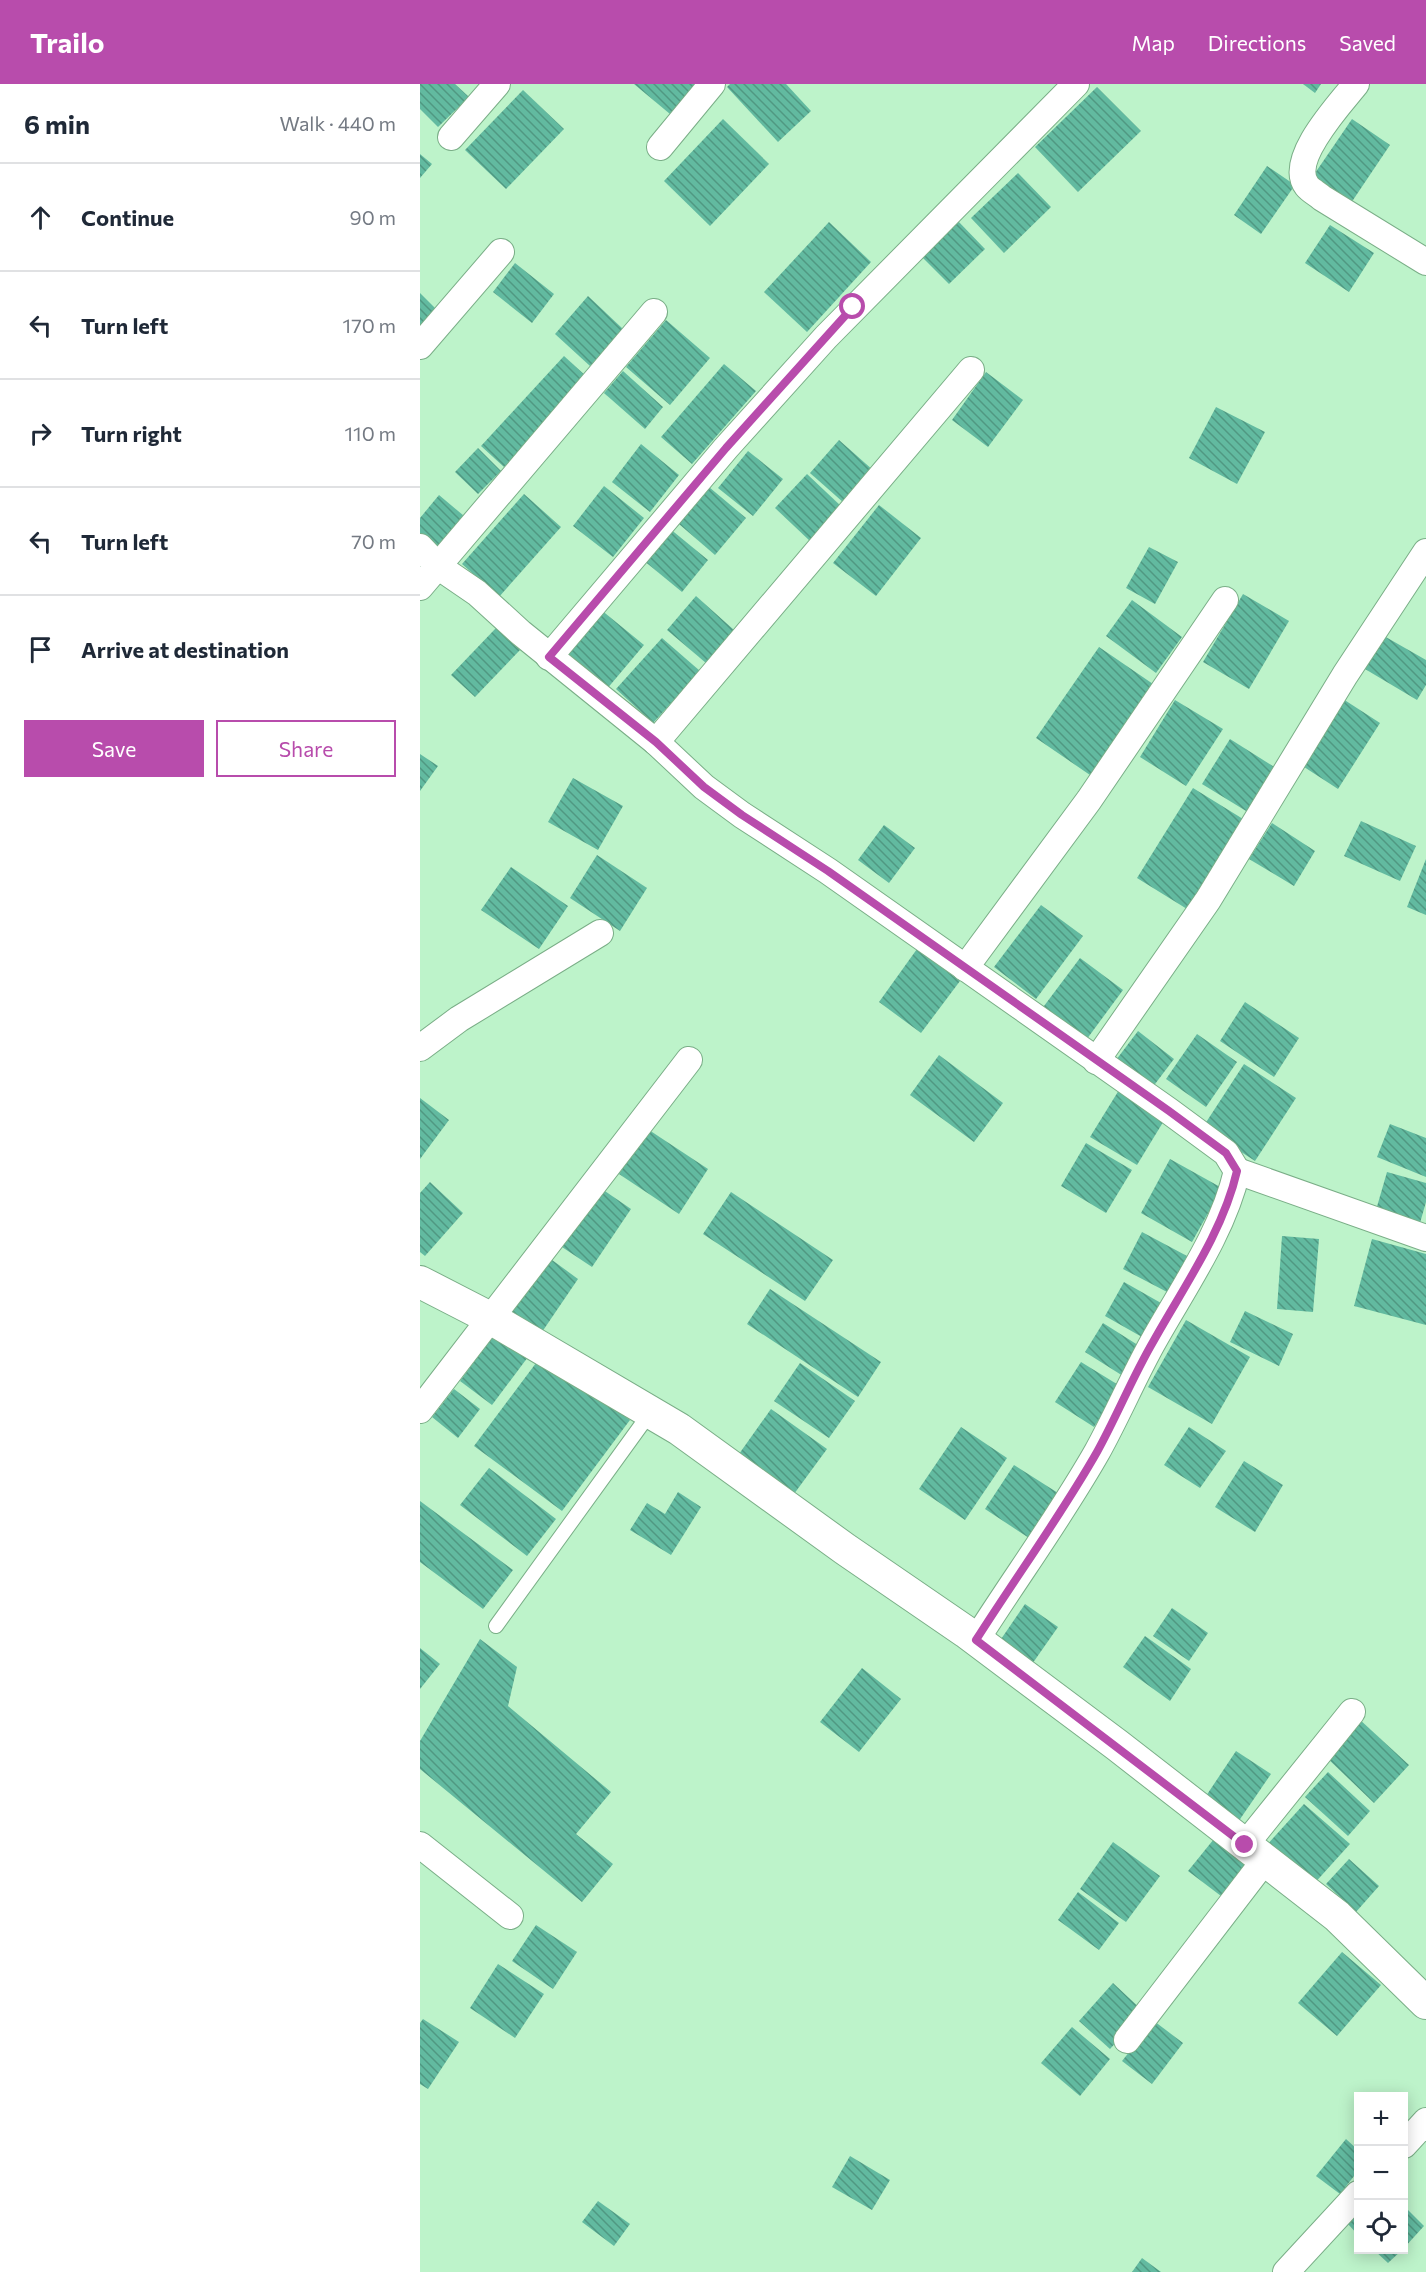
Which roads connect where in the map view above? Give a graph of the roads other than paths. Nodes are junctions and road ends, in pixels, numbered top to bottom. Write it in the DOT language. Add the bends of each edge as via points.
graph roads {
  1 [pos="497,84"];
  2 [pos="712,84"];
  3 [pos="1076,84"];
  4 [pos="1356,84"];
  5 [pos="451,137"];
  6 [pos="660,147"];
  7 [pos="501,252"];
  8 [pos="1426,262"];
  9 [pos="654,312"];
  10 [pos="420,346"];
  11 [pos="971,370"];
  12 [pos="420,546"];
  13 [pos="1426,552"];
  14 [pos="439,567"];
  15 [pos="420,587"];
  16 [pos="1225,600"];
  17 [pos="549,657"];
  18 [pos="656,742"];
  19 [pos="600,933"];
  20 [pos="965,968"];
  21 [pos="420,1048"];
  22 [pos="689,1060"];
  23 [pos="1096,1060"];
  24 [pos="1237,1171"];
  25 [pos="1426,1238"];
  26 [pos="420,1282"];
  27 [pos="492,1320"];
  28 [pos="420,1410"];
  29 [pos="650,1413"];
  30 [pos="496,1626"];
  31 [pos="976,1640"];
  32 [pos="1352,1712"];
  33 [pos="420,1845"];
  34 [pos="1255,1852"];
  35 [pos="510,1916"];
  36 [pos="1426,2003"];
  37 [pos="1126,2040"];
  38 [pos="1426,2121"];
  39 [pos="1408,2141"];
  40 [pos="1354,2199"];
  41 [pos="1286,2272"];
  1 -- 5 [label="street"];
  2 -- 6 [label="street"];
  3 -- 17 [label="street" via="818,345"];
  4 -- 8 [label="street" via="1314,140 1305,156 1302,174 1307,186 1323,198"];
  7 -- 10 [label="street"];
  9 -- 14 [label="street"];
  11 -- 18 [label="street"];
  12 -- 14 [label="street"];
  13 -- 23 [label="street" via="1345,675 1208,900"];
  14 -- 15 [label="street"];
  14 -- 17 [label="street" via="477,593"];
  16 -- 20 [label="street" via="1089,800"];
  17 -- 18 [label="street"];
  18 -- 20 [label="street" via="704,787 742,815"];
  19 -- 21 [label="street" via="459,1019"];
  20 -- 23 [label="street"];
  22 -- 27 [label="street"];
  23 -- 24 [label="street" via="1226,1153"];
  24 -- 25 [label="street"];
  24 -- 31 [label="street" via="1231,1195 1210,1240 1098,1451"];
  26 -- 27 [label="street"];
  27 -- 28 [label="street"];
  27 -- 29 [label="street"];
  29 -- 30 [label="lane"];
  29 -- 31 [label="street" via="679,1429"];
  31 -- 34 [label="street"];
  32 -- 34 [label="street"];
  33 -- 35 [label="street"];
  34 -- 36 [label="street" via="1337,1916"];
  34 -- 37 [label="street"];
  38 -- 39 [label="street"];
  40 -- 41 [label="street"];
}
